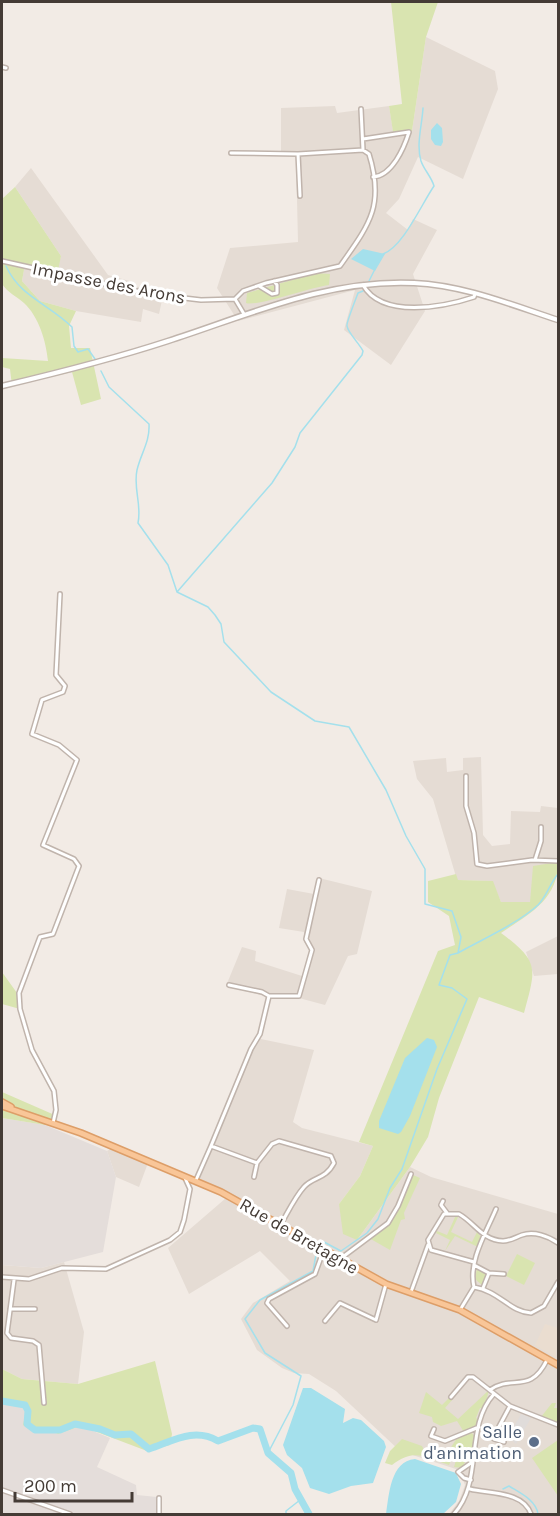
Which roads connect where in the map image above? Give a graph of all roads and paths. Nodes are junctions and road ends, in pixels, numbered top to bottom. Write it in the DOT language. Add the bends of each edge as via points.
graph roads {
  1 [pos="361,110"];
  2 [pos="363,139"];
  3 [pos="363,150"];
  4 [pos="231,153"];
  5 [pos="298,154"];
  6 [pos="373,177"];
  7 [pos="300,196"];
  8 [pos="2,261"];
  9 [pos="274,281"];
  10 [pos="259,285"];
  11 [pos="363,285"];
  12 [pos="475,294"];
  13 [pos="235,298"];
  14 [pos="244,314"];
  15 [pos="558,320"];
  16 [pos="2,386"];
  17 [pos="60,594"];
  18 [pos="466,776"];
  19 [pos="540,827"];
  20 [pos="535,860"];
  21 [pos="558,861"];
  22 [pos="319,880"];
  23 [pos="229,985"];
  24 [pos="269,996"];
  25 [pos="2,1102"];
  26 [pos="2,1106"];
  27 [pos="35,1117"];
  28 [pos="53,1123"];
  29 [pos="211,1146"];
  30 [pos="257,1163"];
  31 [pos="183,1174"];
  32 [pos="411,1174"];
  33 [pos="254,1177"];
  34 [pos="196,1180"];
  35 [pos="443,1201"];
  36 [pos="496,1209"];
  37 [pos="447,1213"];
  38 [pos="281,1224"];
  39 [pos="485,1235"];
  40 [pos="558,1243"];
  41 [pos="428,1244"];
  42 [pos="324,1249"];
  43 [pos="340,1259"];
  44 [pos="474,1263"];
  45 [pos="489,1273"];
  46 [pos="504,1274"];
  47 [pos="2,1277"];
  48 [pos="14,1280"];
  49 [pos="558,1282"];
  50 [pos="386,1284"];
  51 [pos="474,1287"];
  52 [pos="483,1288"];
  53 [pos="410,1293"];
  54 [pos="10,1309"];
  55 [pos="35,1309"];
  56 [pos="460,1310"];
  57 [pos="326,1322"];
  58 [pos="287,1326"];
  59 [pos="547,1360"];
  60 [pos="558,1365"];
  61 [pos="490,1390"];
  62 [pos="494,1394"];
  63 [pos="451,1397"];
  64 [pos="44,1403"];
  65 [pos="510,1406"];
  66 [pos="558,1425"];
  67 [pos="479,1428"];
  68 [pos="434,1430"];
  69 [pos="504,1442"];
  70 [pos="472,1462"];
  71 [pos="471,1480"];
  72 [pos="470,1489"];
  73 [pos="2,1490"];
  74 [pos="159,1498"];
  75 [pos="70,1515"];
  76 [pos="159,1515"];
  77 [pos="454,1515"];
  78 [pos="531,1515"];
  1 -- 2 [label="street"];
  2 -- 3 [label="street"];
  2 -- 6 [label="street" via="409,132 396,160"];
  3 -- 5 [label="street"];
  3 -- 6 [label="street" via="369,154"];
  4 -- 5 [label="street"];
  5 -- 7 [label="street"];
  6 -- 9 [label="street" via="375,211 340,266"];
  8 -- 13 [label="street, Impasse des Arons" via="150,294 201,300"];
  9 -- 10 [label="street"];
  9 -- 10 [label="street" via="277,293"];
  10 -- 13 [label="street"];
  11 -- 12 [label="street" via="414,283"];
  11 -- 12 [label="street" via="399,308 457,301"];
  11 -- 14 [label="street" via="302,296"];
  12 -- 15 [label="street"];
  13 -- 14 [label="street"];
  14 -- 16 [label="street" via="134,352"];
  17 -- 28 [label="street" via="57,675 63,692 42,700 32,734 59,745 77,760 43,845 74,859 79,866 53,934 40,937 19,993 32,1050 54,1091"];
  18 -- 20 [label="street" via="466,806 477,864"];
  19 -- 20 [label="street" via="541,842"];
  20 -- 21 [label="street"];
  22 -- 24 [label="street" via="306,939 312,950 299,996"];
  23 -- 24 [label="street"];
  24 -- 29 [label="street" via="260,1034"];
  25 -- 27 [label="main road, Rue de Bretagne"];
  26 -- 27 [label="main road, Rue de Bretagne"];
  27 -- 28 [label="main road, Rue de Bretagne"];
  28 -- 31 [label="main road, Rue de Bretagne"];
  29 -- 30 [label="street"];
  29 -- 34 [label="street"];
  30 -- 33 [label="street"];
  30 -- 38 [label="street" via="279,1141 328,1154 334,1160 324,1177 305,1185"];
  31 -- 34 [label="main road, Rue de Bretagne"];
  31 -- 48 [label="street" via="190,1189 176,1237 106,1269 62,1268"];
  32 -- 43 [label="street" via="388,1223"];
  34 -- 38 [label="main road, Rue de Bretagne"];
  35 -- 37 [label="street" via="441,1205"];
  36 -- 39 [label="street"];
  37 -- 39 [label="street" via="463,1216"];
  37 -- 41 [label="street" via="441,1217"];
  38 -- 42 [label="main road, Rue de Bretagne"];
  39 -- 40 [label="street" via="503,1241 538,1234"];
  39 -- 44 [label="street"];
  41 -- 44 [label="street" via="435,1253"];
  41 -- 53 [label="street"];
  42 -- 43 [label="main road, Rue de Bretagne"];
  42 -- 58 [label="street" via="315,1274 267,1303"];
  43 -- 50 [label="main road, Rue de Bretagne"];
  44 -- 45 [label="street"];
  44 -- 51 [label="street"];
  45 -- 46 [label="street"];
  45 -- 52 [label="street"];
  47 -- 48 [label="street"];
  48 -- 54 [label="street"];
  49 -- 52 [label="street" via="544,1306 531,1313 516,1310 505,1299"];
  50 -- 53 [label="main road, Rue de Bretagne"];
  50 -- 57 [label="street" via="376,1320 340,1304"];
  51 -- 52 [label="street"];
  51 -- 56 [label="street"];
  53 -- 56 [label="main road, Rue de Bretagne"];
  54 -- 55 [label="street"];
  54 -- 64 [label="street" via="8,1335 39,1345"];
  56 -- 59 [label="main road, Rue de Bretagne"];
  59 -- 60 [label="main road, Rue de Bretagne"];
  59 -- 61 [label="street" via="543,1369 526,1382 500,1384"];
  61 -- 62 [label="street"];
  61 -- 63 [label="street" via="468,1377"];
  62 -- 65 [label="street"];
  62 -- 67 [label="street"];
  65 -- 66 [label="street"];
  65 -- 69 [label="street" via="494,1436"];
  67 -- 68 [label="street" via="445,1440 431,1436"];
  67 -- 70 [label="street"];
  70 -- 71 [label="street"];
  70 -- 71 [label="street" via="458,1472"];
  71 -- 72 [label="street"];
  72 -- 77 [label="street"];
  72 -- 78 [label="street" via="518,1499 526,1504"];
  73 -- 75 [label="street"];
  74 -- 76 [label="street"];
}
